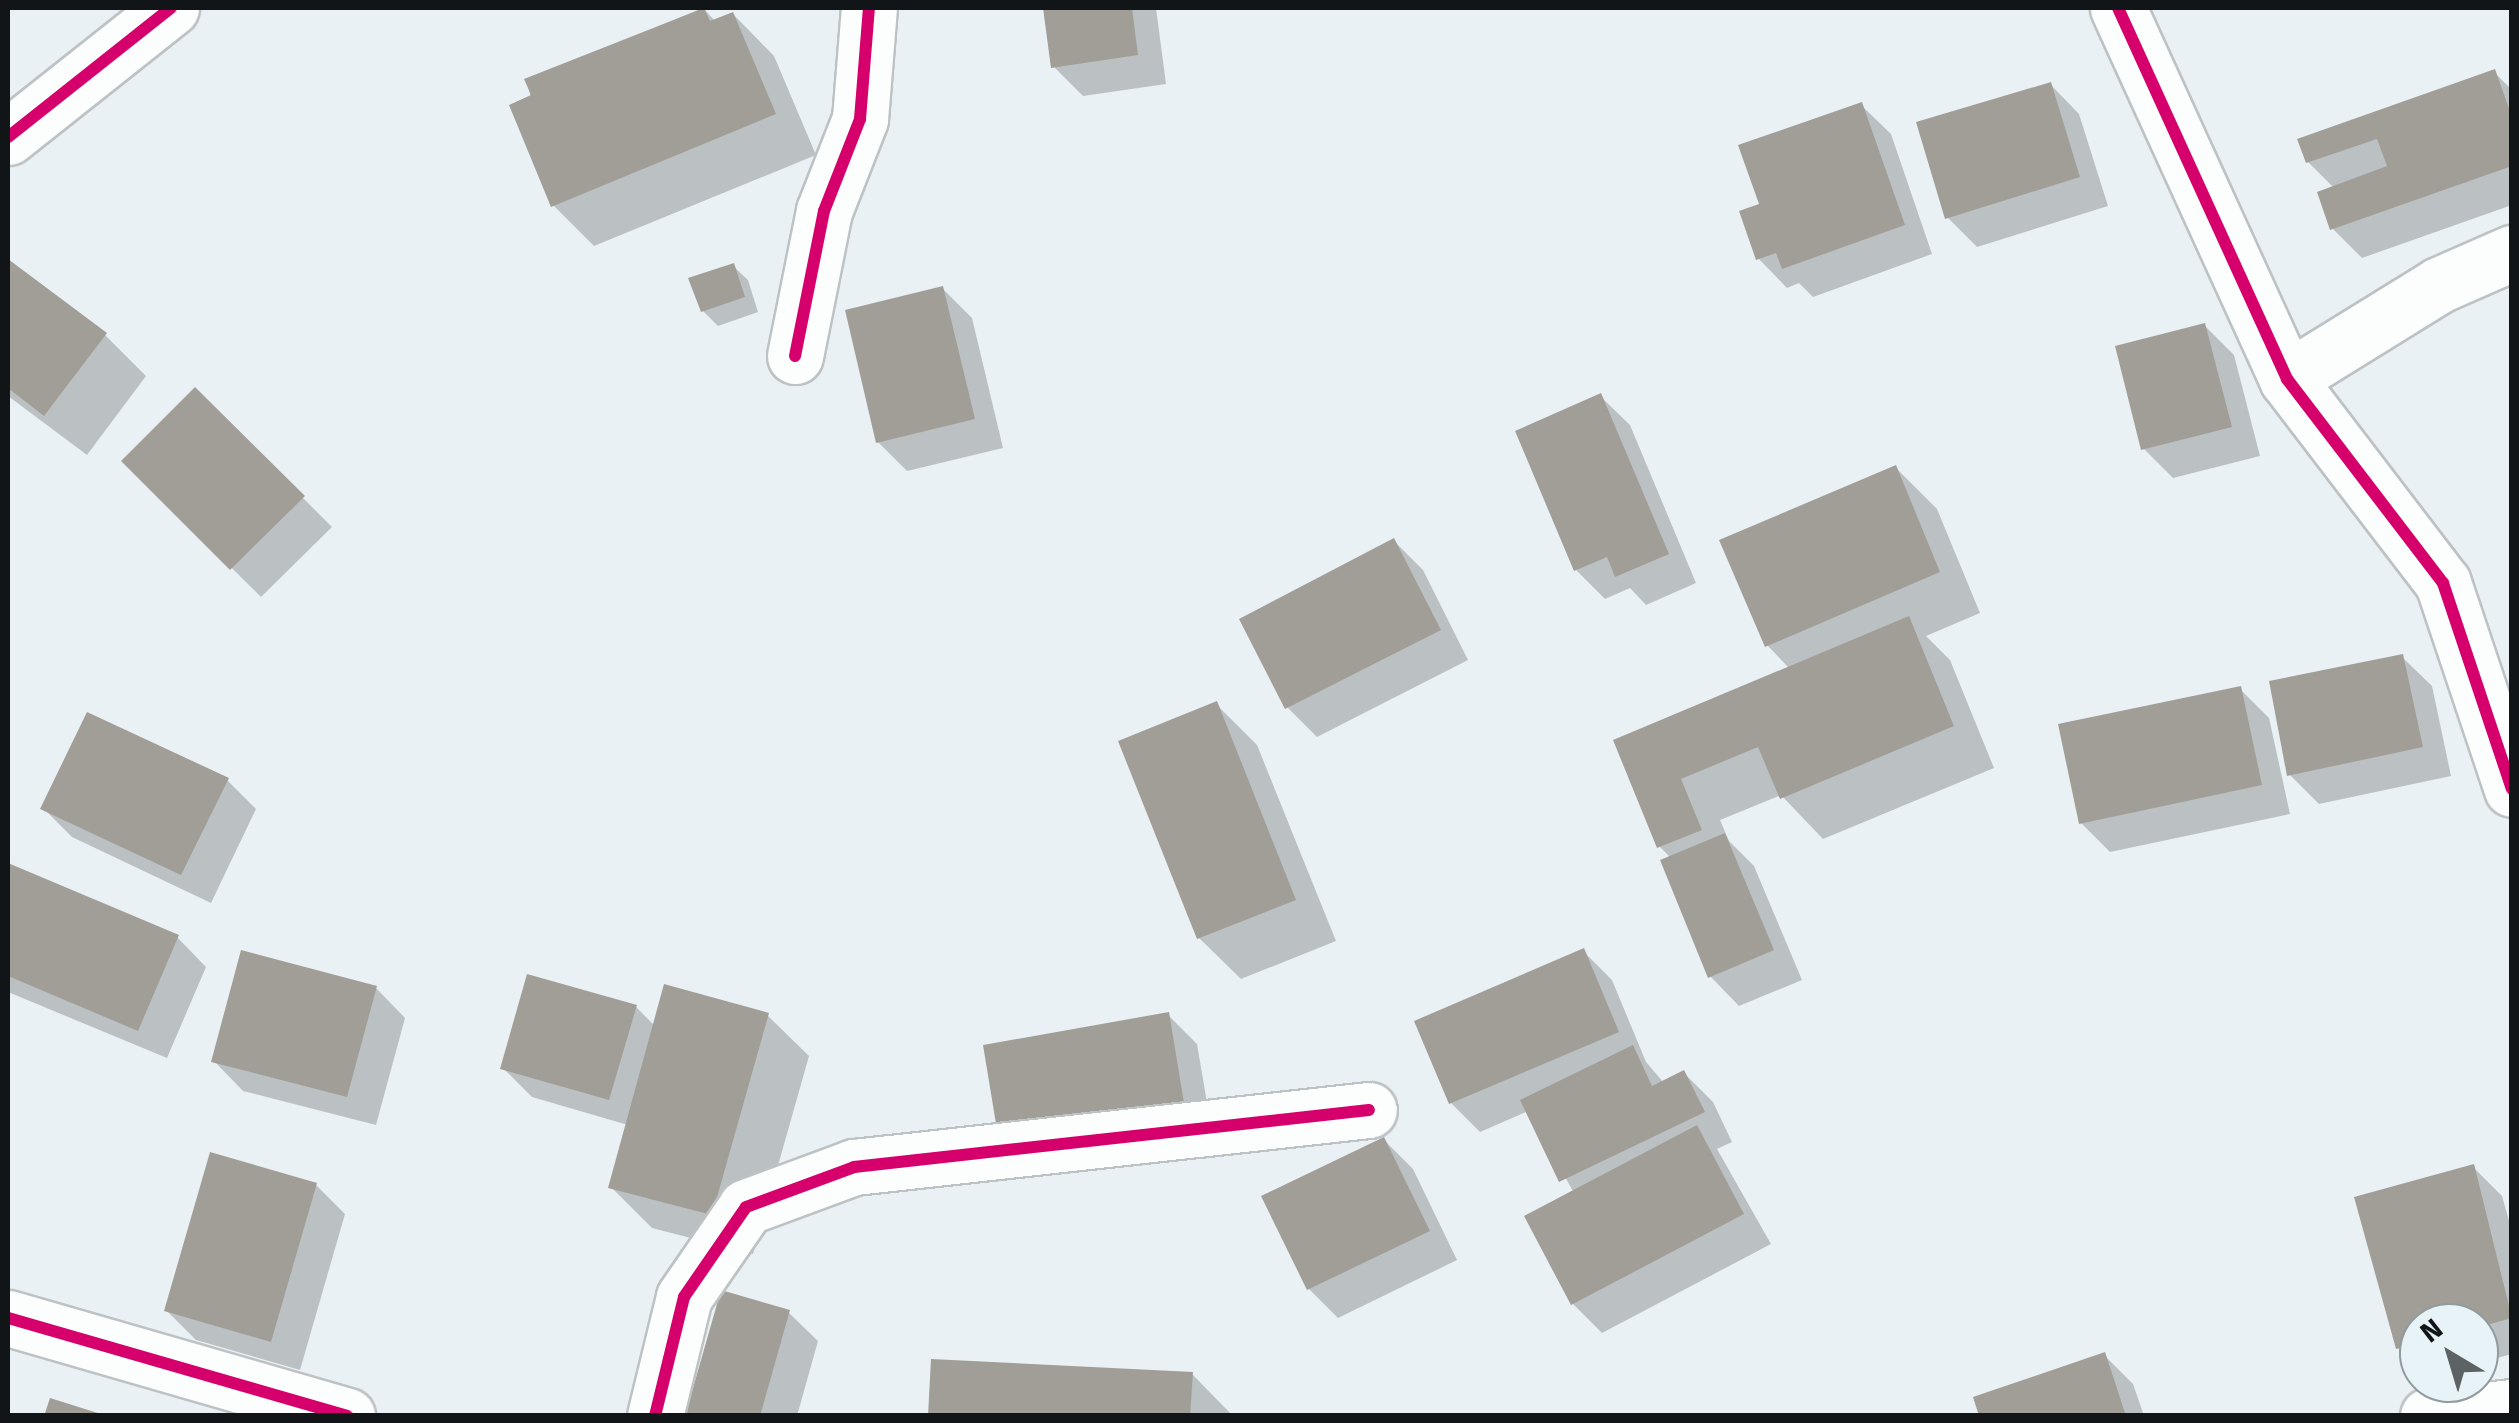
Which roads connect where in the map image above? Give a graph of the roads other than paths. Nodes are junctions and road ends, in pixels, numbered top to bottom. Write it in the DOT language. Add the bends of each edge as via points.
graph roads {
  1 [pos="171,8"];
  2 [pos="870,8"];
  3 [pos="2118,8"];
  4 [pos="8,136"];
  5 [pos="2512,252"];
  6 [pos="795,356"];
  7 [pos="2287,379"];
  8 [pos="2512,789"];
  9 [pos="1369,1110"];
  10 [pos="8,1318"];
  11 [pos="2512,1407"];
  12 [pos="347,1416"];
  13 [pos="655,1416"];
  14 [pos="2428,1416"];
  1 -- 4 [label="street"];
  2 -- 6 [label="street" via="860,119 824,210"];
  3 -- 7 [label="street"];
  5 -- 7 [label="street" via="2439,285"];
  7 -- 8 [label="street" via="2443,584"];
  9 -- 13 [label="street" via="854,1166 746,1207 684,1297"];
  10 -- 12 [label="street"];
  11 -- 14 [label="street"];
}
